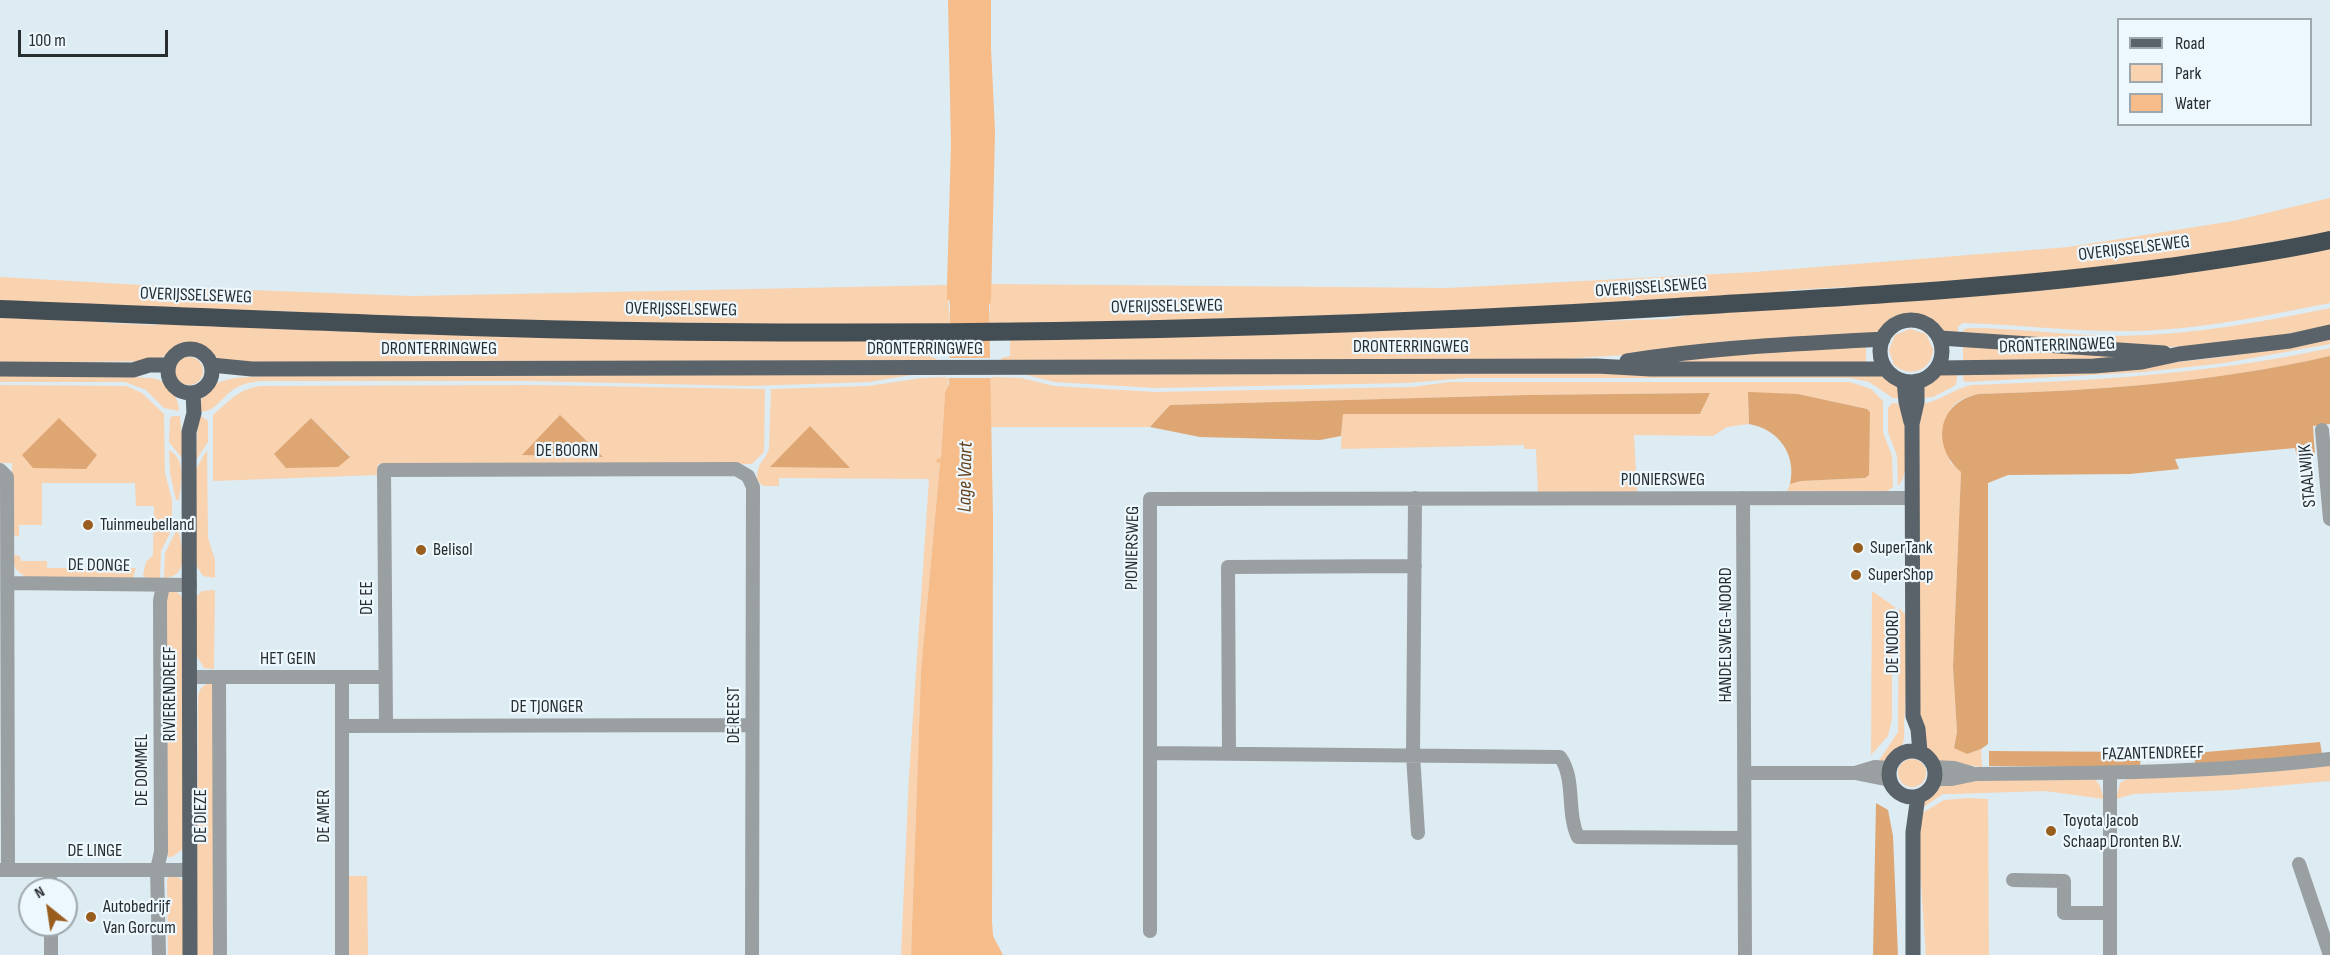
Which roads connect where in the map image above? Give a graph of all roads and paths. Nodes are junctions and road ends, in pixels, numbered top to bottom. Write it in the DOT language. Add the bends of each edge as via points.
graph roads {
  1 [pos="2330,240"];
  2 [pos="0,309"];
  3 [pos="2330,332"];
  4 [pos="1940,338"];
  5 [pos="1883,339"];
  6 [pos="2179,354"];
  7 [pos="1597,366"];
  8 [pos="1937,368"];
  9 [pos="0,369"];
  10 [pos="1886,369"];
  11 [pos="168,370"];
  12 [pos="211,371"];
  13 [pos="1911,381"];
  14 [pos="189,393"];
  15 [pos="2322,430"];
  16 [pos="384,470"];
  17 [pos="2,471"];
  18 [pos="748,476"];
  19 [pos="1415,498"];
  20 [pos="1743,498"];
  21 [pos="1912,498"];
  22 [pos="2330,519"];
  23 [pos="1415,566"];
  24 [pos="8,583"];
  25 [pos="163,585"];
  26 [pos="190,585"];
  27 [pos="4,606"];
  28 [pos="190,677"];
  29 [pos="219,677"];
  30 [pos="342,677"];
  31 [pos="385,677"];
  32 [pos="752,725"];
  33 [pos="342,726"];
  34 [pos="386,726"];
  35 [pos="1914,752"];
  36 [pos="1150,753"];
  37 [pos="1229,754"];
  38 [pos="1413,755"];
  39 [pos="2330,759"];
  40 [pos="1744,773"];
  41 [pos="1934,773"];
  42 [pos="2110,773"];
  43 [pos="1890,774"];
  44 [pos="1912,796"];
  45 [pos="1419,833"];
  46 [pos="1744,838"];
  47 [pos="2299,864"];
  48 [pos="157,869"];
  49 [pos="4,870"];
  50 [pos="50,870"];
  51 [pos="190,870"];
  52 [pos="50,877"];
  53 [pos="2013,880"];
  54 [pos="2110,913"];
  55 [pos="1150,931"];
  56 [pos="51,937"];
  57 [pos="51,955"];
  58 [pos="159,955"];
  59 [pos="190,955"];
  60 [pos="219,955"];
  61 [pos="342,955"];
  62 [pos="752,955"];
  63 [pos="1744,955"];
  64 [pos="1913,955"];
  65 [pos="2110,955"];
  66 [pos="2330,955"];
  1 -- 2 [label="highway, OVERIJSSELSEWEG" via="2217,260 2037,282 1588,313 1299,326 716,332 360,324"];
  3 -- 6 [label="main road, DRONTERRINGWEG"];
  4 -- 5 [label="main road" via="1931,327 1911,320 1891,327"];
  4 -- 6 [label="main road, DRONTERRINGWEG"];
  4 -- 8 [label="main road" via="1941,359"];
  5 -- 7 [label="main road, DRONTERRINGWEG" via="1664,356"];
  5 -- 10 [label="main road" via="1881,354"];
  6 -- 8 [label="main road, DRONTERRINGWEG" via="2142,363 2094,366"];
  7 -- 10 [label="main road, DRONTERRINGWEG"];
  7 -- 12 [label="main road, DRONTERRINGWEG"];
  8 -- 13 [label="main road" via="1925,378"];
  9 -- 11 [label="main road" via="133,370 148,375"];
  10 -- 13 [label="main road" via="1897,378"];
  11 -- 12 [label="main road" via="177,354 190,349 203,354"];
  11 -- 14 [label="main road" via="174,386"];
  12 -- 14 [label="main road" via="205,387"];
  13 -- 21 [label="main road, DE NOORD" via="1917,402 1912,424"];
  14 -- 26 [label="main road, RIVIERENDREEF" via="185,418 189,432"];
  15 -- 22 [label="street, STAALWIJK"];
  16 -- 18 [label="street, DE BOORN" via="736,469"];
  16 -- 31 [label="street, DE EE"];
  17 -- 24 [label="street" via="7,477"];
  18 -- 32 [label="street, DE REEST" via="753,487"];
  19 -- 20 [label="street, PIONIERSWEG"];
  19 -- 23 [label="street"];
  19 -- 36 [label="street, PIONIERSWEG" via="1150,499"];
  20 -- 21 [label="street, PIONIERSWEG"];
  20 -- 40 [label="street, HANDELSWEG-NOORD"];
  21 -- 35 [label="main road, DE NOORD" via="1913,716 1908,729"];
  23 -- 37 [label="street" via="1228,567"];
  23 -- 38 [label="street"];
  24 -- 25 [label="street, DE DONGE"];
  24 -- 27 [label="street"];
  25 -- 26 [label="street, DE DONGE"];
  25 -- 48 [label="street, DE DOMMEL" via="161,852"];
  26 -- 28 [label="main road, RIVIERENDREEF"];
  27 -- 49 [label="street"];
  28 -- 29 [label="street, HET GEIN"];
  28 -- 51 [label="main road, RIVIERENDREEF"];
  29 -- 30 [label="street, HET GEIN"];
  29 -- 60 [label="street, DE DIEZE"];
  30 -- 31 [label="street, HET GEIN"];
  30 -- 33 [label="street, DE AMER"];
  31 -- 34 [label="street, DE EE"];
  32 -- 34 [label="street, DE TJONGER"];
  32 -- 62 [label="street, DE REEST"];
  33 -- 34 [label="street, DE TJONGER"];
  33 -- 61 [label="street, DE AMER"];
  35 -- 41 [label="main road" via="1930,760"];
  35 -- 43 [label="main road" via="1897,757"];
  36 -- 37 [label="street"];
  36 -- 55 [label="street, PIONIERSWEG"];
  37 -- 38 [label="street"];
  38 -- 45 [label="street"];
  38 -- 46 [label="street" via="1560,757 1567,766 1572,825 1578,837"];
  39 -- 42 [label="street, FAZANTENDREEF" via="2259,768"];
  40 -- 43 [label="street" via="1855,773 1875,767"];
  40 -- 46 [label="street, HANDELSWEG-NOORD"];
  41 -- 42 [label="street, FAZANTENDREEF" via="1952,779 1976,774"];
  41 -- 44 [label="main road" via="1931,788"];
  42 -- 54 [label="street"];
  43 -- 44 [label="main road" via="1898,792"];
  44 -- 64 [label="main road" via="1908,817 1913,832"];
  46 -- 63 [label="street, HANDELSWEG-NOORD"];
  47 -- 66 [label="street"];
  48 -- 50 [label="street, DE LINGE"];
  48 -- 51 [label="street, DE LINGE"];
  48 -- 58 [label="street, DE DOMMEL"];
  49 -- 50 [label="street, DE LINGE"];
  50 -- 52 [label="street"];
  51 -- 59 [label="main road, RIVIERENDREEF"];
  53 -- 54 [label="street" via="2064,881 2064,913"];
  54 -- 65 [label="street"];
  56 -- 57 [label="street"];
}
